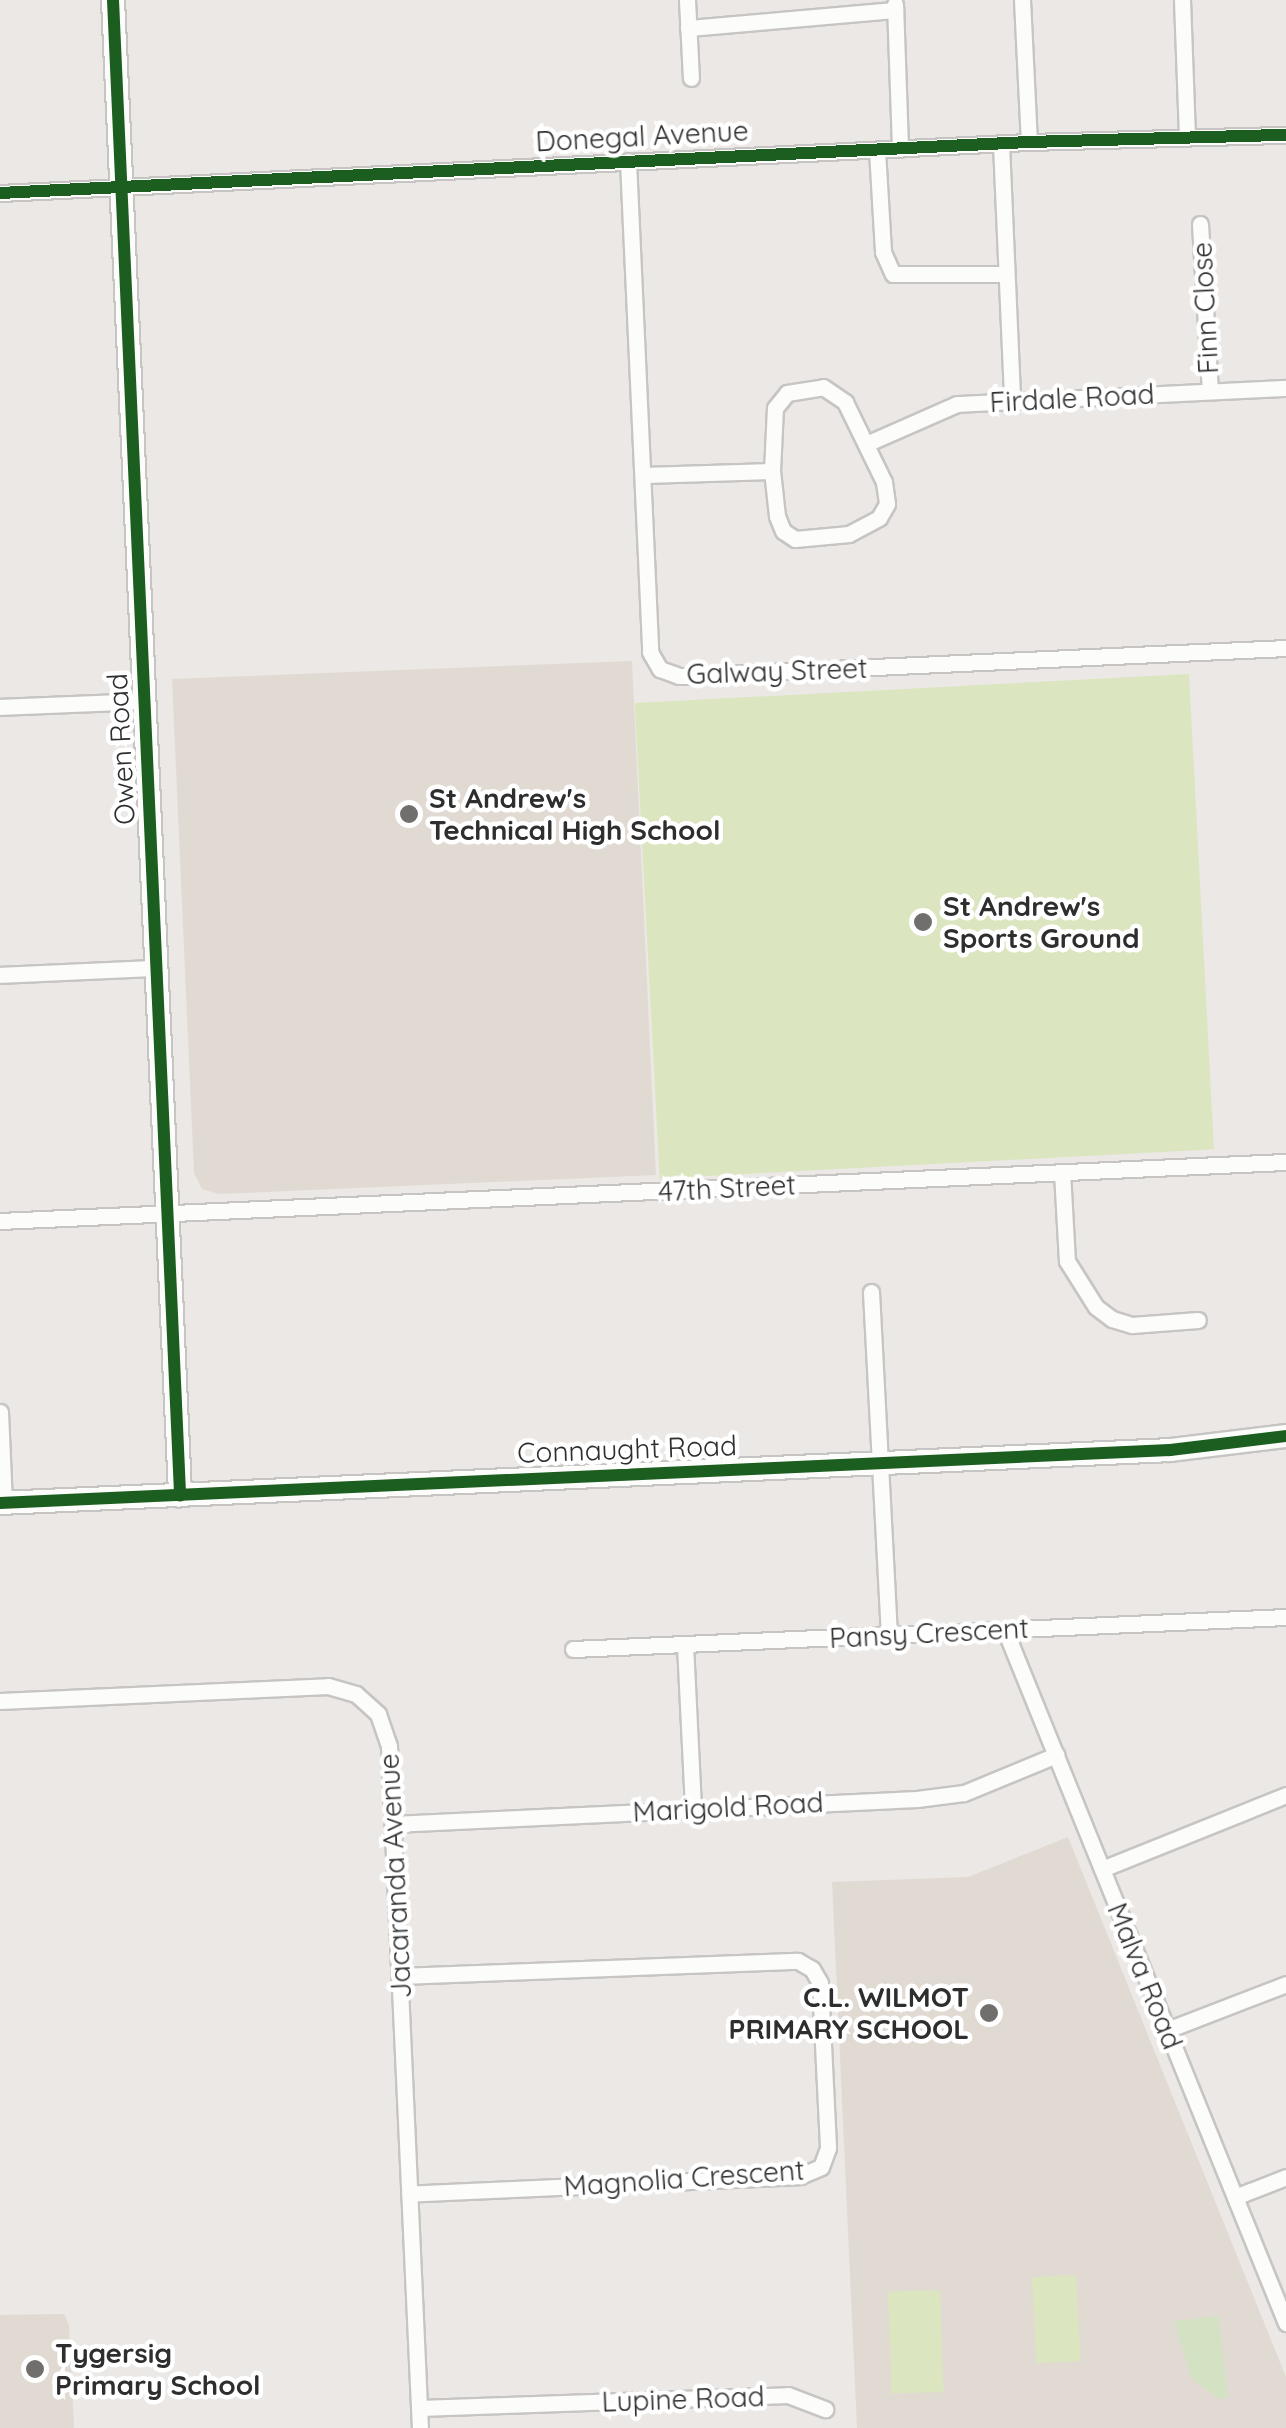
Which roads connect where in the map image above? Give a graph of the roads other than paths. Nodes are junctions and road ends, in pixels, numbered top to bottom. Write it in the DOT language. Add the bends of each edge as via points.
graph roads {
  1 [pos="112,0"];
  2 [pos="687,0"];
  3 [pos="1022,0"];
  4 [pos="1182,0"];
  5 [pos="895,5"];
  6 [pos="688,28"];
  7 [pos="691,78"];
  8 [pos="1286,134"];
  9 [pos="1186,137"];
  10 [pos="1029,142"];
  11 [pos="1001,144"];
  12 [pos="900,149"];
  13 [pos="877,150"];
  14 [pos="628,162"];
  15 [pos="121,188"];
  16 [pos="0,194"];
  17 [pos="1200,224"];
  18 [pos="1006,274"];
  19 [pos="1286,388"];
  20 [pos="1210,392"];
  21 [pos="1012,400"];
  22 [pos="866,444"];
  23 [pos="772,471"];
  24 [pos="644,475"];
  25 [pos="1286,648"];
  26 [pos="144,701"];
  27 [pos="0,707"];
  28 [pos="156,968"];
  29 [pos="0,975"];
  30 [pos="1286,1162"];
  31 [pos="1062,1172"];
  32 [pos="167,1214"];
  33 [pos="0,1221"];
  34 [pos="871,1292"];
  35 [pos="1198,1320"];
  36 [pos="0,1412"];
  37 [pos="1286,1423"];
  38 [pos="1286,1436"];
  39 [pos="1255,1438"];
  40 [pos="879,1464"];
  41 [pos="180,1495"];
  42 [pos="2,1503"];
  43 [pos="1286,1617"];
  44 [pos="1005,1630"];
  45 [pos="890,1635"];
  46 [pos="685,1644"];
  47 [pos="573,1650"];
  48 [pos="0,1701"];
  49 [pos="1056,1755"];
  50 [pos="1286,1796"];
  51 [pos="693,1808"];
  52 [pos="393,1824"];
  53 [pos="1102,1869"];
  54 [pos="400,1976"];
  55 [pos="1286,1984"];
  56 [pos="1167,2030"];
  57 [pos="1286,2177"];
  58 [pos="410,2194"];
  59 [pos="1234,2197"];
  60 [pos="1286,2322"];
  61 [pos="419,2408"];
  62 [pos="825,2409"];
  63 [pos="420,2428"];
  1 -- 15 [label="street, Owen Road"];
  2 -- 6 [label="street"];
  3 -- 10 [label="street"];
  4 -- 9 [label="street"];
  5 -- 6 [label="street"];
  5 -- 12 [label="street"];
  6 -- 7 [label="street"];
  8 -- 9 [label="street, Donegal Avenue"];
  9 -- 10 [label="street, Donegal Avenue"];
  10 -- 11 [label="street, Donegal Avenue"];
  11 -- 12 [label="street, Donegal Avenue"];
  11 -- 18 [label="street"];
  12 -- 13 [label="street, Donegal Avenue"];
  13 -- 14 [label="street, Donegal Avenue"];
  13 -- 18 [label="street" via="883,252 893,274"];
  14 -- 15 [label="street, Donegal Avenue"];
  14 -- 24 [label="street, Galway Street"];
  15 -- 16 [label="street, Donegal Avenue"];
  15 -- 26 [label="street, Owen Road"];
  17 -- 20 [label="street, Finn Close"];
  18 -- 21 [label="street"];
  19 -- 20 [label="street, Firdale Road"];
  20 -- 21 [label="street, Firdale Road"];
  21 -- 22 [label="street, Firdale Road" via="948,406"];
  22 -- 23 [label="street" via="836,392 794,390 774,408"];
  22 -- 23 [label="street" via="887,504 879,518 841,536 788,536 776,516"];
  23 -- 24 [label="street"];
  24 -- 25 [label="street, Galway Street" via="650,652 672,675"];
  26 -- 27 [label="street"];
  26 -- 28 [label="street, Owen Road"];
  28 -- 29 [label="street"];
  28 -- 32 [label="street, Owen Road"];
  30 -- 31 [label="street, 47th Street"];
  31 -- 32 [label="street, 47th Street"];
  31 -- 35 [label="street" via="1066,1260 1096,1307 1132,1324"];
  32 -- 33 [label="street, 47th Street"];
  32 -- 41 [label="street, Owen Road"];
  34 -- 40 [label="street"];
  36 -- 42 [label="street"];
  37 -- 39 [label="street, Connaught Road"];
  38 -- 39 [label="street, Connaught Road"];
  39 -- 40 [label="street, Connaught Road" via="1170,1450"];
  40 -- 41 [label="street, Connaught Road"];
  40 -- 45 [label="street"];
  41 -- 42 [label="street, Connaught Road"];
  43 -- 44 [label="street, Pansy Crescent"];
  44 -- 45 [label="street, Pansy Crescent"];
  44 -- 49 [label="street, Malva Road"];
  45 -- 46 [label="street, Pansy Crescent"];
  46 -- 47 [label="street, Pansy Crescent"];
  46 -- 51 [label="street"];
  48 -- 52 [label="street, Jacaranda Avenue" via="347,1690 384,1724"];
  49 -- 51 [label="street, Marigold Road" via="964,1793"];
  49 -- 53 [label="street, Malva Road"];
  50 -- 53 [label="street"];
  51 -- 52 [label="street, Marigold Road"];
  52 -- 54 [label="street, Jacaranda Avenue"];
  53 -- 56 [label="street, Malva Road"];
  54 -- 58 [label="street, Jacaranda Avenue"];
  54 -- 58 [label="street, Magnolia Crescent" via="798,1960 820,1983 828,2148 821,2167 800,2176"];
  55 -- 56 [label="street"];
  56 -- 59 [label="street, Malva Road"];
  57 -- 59 [label="street"];
  58 -- 61 [label="street, Jacaranda Avenue"];
  59 -- 60 [label="street, Malva Road"];
  61 -- 62 [label="street, Lupine Road" via="788,2396"];
  61 -- 63 [label="street, Jacaranda Avenue"];
}
